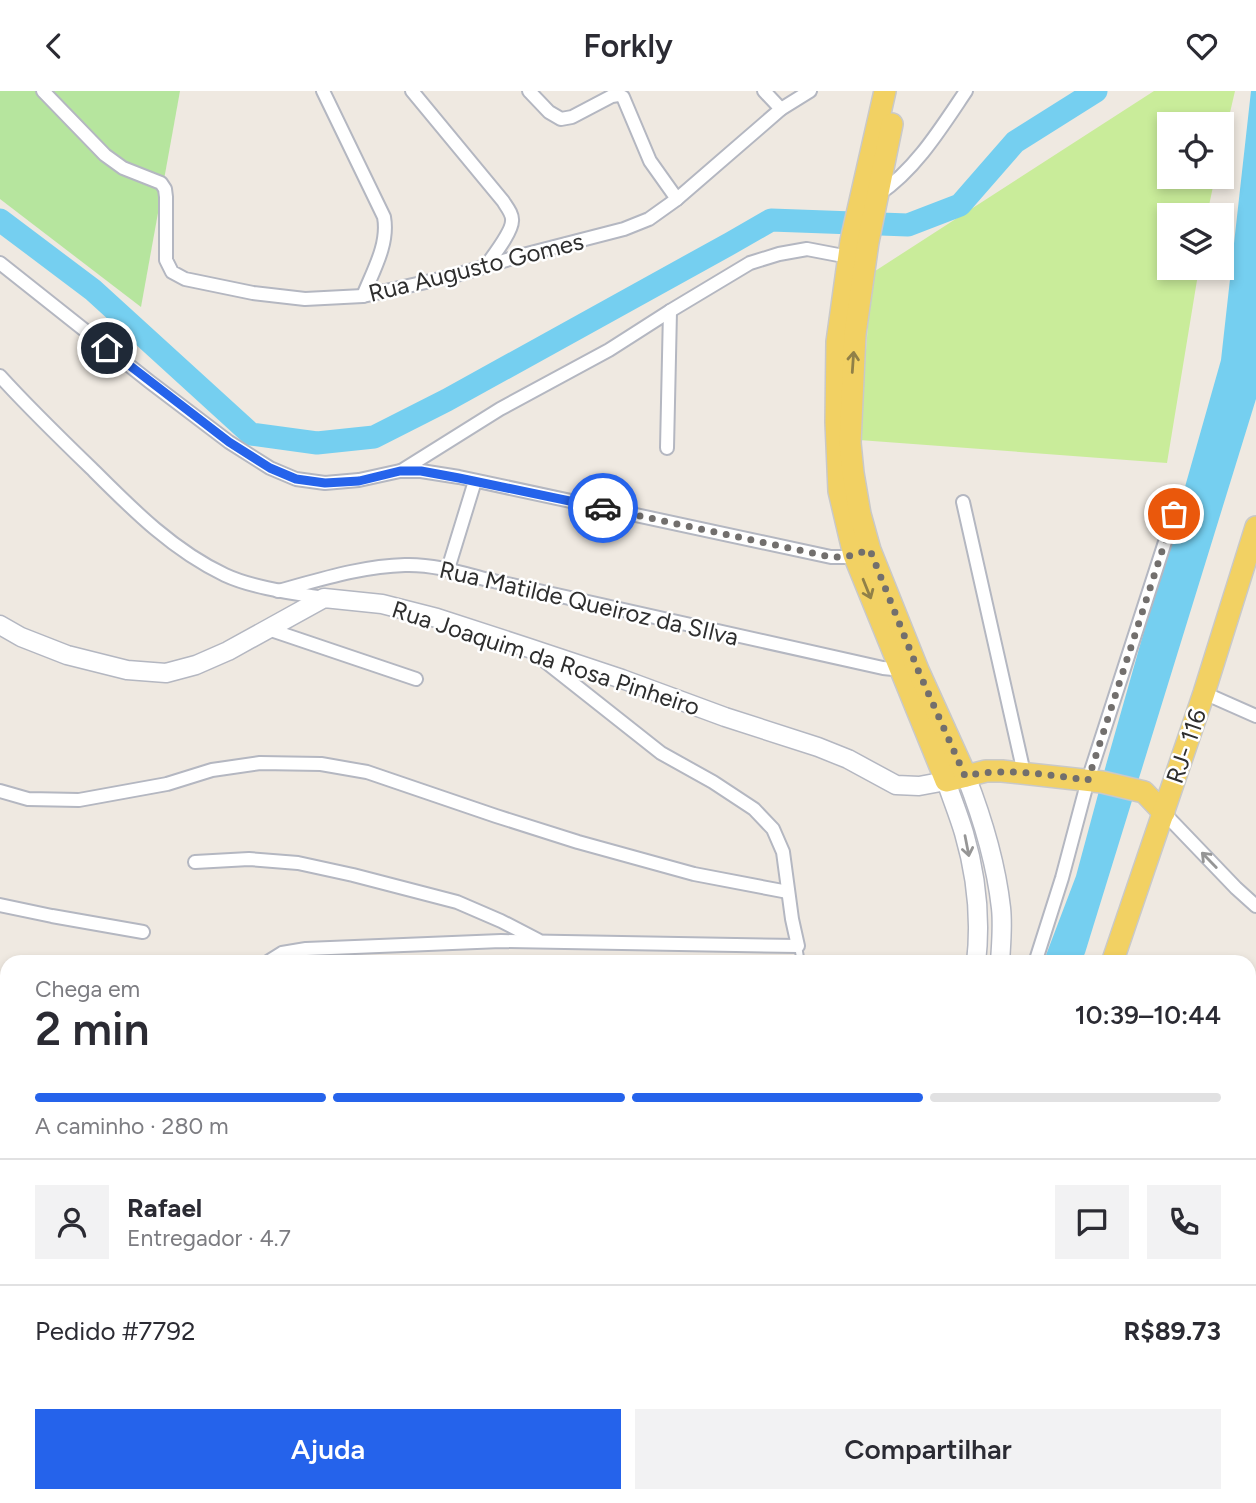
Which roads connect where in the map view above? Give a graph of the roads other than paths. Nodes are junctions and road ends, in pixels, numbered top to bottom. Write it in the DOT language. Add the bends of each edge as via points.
graph roads {
  1 [pos="43,91"];
  2 [pos="323,91"];
  3 [pos="412,91"];
  4 [pos="529,91"];
  5 [pos="764,91"];
  6 [pos="810,91"];
  7 [pos="885,91"];
  8 [pos="898,91"];
  9 [pos="966,91"];
  10 [pos="781,109"];
  11 [pos="677,199"];
  12 [pos="867,207"];
  13 [pos="858,250"];
  14 [pos="0,263"];
  15 [pos="486,266"];
  16 [pos="363,296"];
  17 [pos="670,310"];
  18 [pos="0,376"];
  19 [pos="667,448"];
  20 [pos="400,471"];
  21 [pos="475,481"];
  22 [pos="963,502"];
  23 [pos="1174,514"];
  24 [pos="1256,527"];
  25 [pos="862,553"];
  26 [pos="448,569"];
  27 [pos="278,591"];
  28 [pos="324,598"];
  29 [pos="0,625"];
  30 [pos="268,629"];
  31 [pos="529,648"];
  32 [pos="909,670"];
  33 [pos="416,679"];
  34 [pos="1204,693"];
  35 [pos="1256,716"];
  36 [pos="1024,773"];
  37 [pos="956,778"];
  38 [pos="1095,781"];
  39 [pos="0,791"];
  40 [pos="1164,813"];
  41 [pos="195,862"];
  42 [pos="788,892"];
  43 [pos="0,905"];
  44 [pos="1256,906"];
  45 [pos="143,932"];
  46 [pos="541,941"];
  47 [pos="798,946"];
  48 [pos="279,955"];
  49 [pos="800,955"];
  50 [pos="977,955"];
  51 [pos="1000,955"];
  52 [pos="1038,955"];
  53 [pos="1115,955"];
  1 -- 16 [label="street, Rua Augusto Gomes" via="105,155 123,168 161,183 166,197 166,260 172,272 185,279 253,293 305,299"];
  2 -- 16 [label="street" via="384,217 384,241"];
  3 -- 15 [label="street" via="510,212 510,229"];
  4 -- 11 [label="street" via="561,119 612,96 623,97 650,161"];
  5 -- 10 [label="street"];
  6 -- 10 [label="street, Rua Augusto Gomes"];
  7 -- 12 [label="main road"];
  8 -- 12 [label="main road"];
  9 -- 12 [label="street" via="911,167"];
  10 -- 11 [label="street, Rua Augusto Gomes"];
  11 -- 15 [label="street, Rua Augusto Gomes" via="649,219 624,229"];
  12 -- 13 [label="main road"];
  13 -- 17 [label="street" via="807,249 750,263"];
  13 -- 25 [label="main road" via="837,342 836,422 839,491"];
  14 -- 20 [label="street" via="229,442 270,468 296,479 325,483"];
  15 -- 16 [label="street, Rua Augusto Gomes"];
  17 -- 19 [label="street"];
  17 -- 20 [label="street"];
  18 -- 27 [label="street, Rua Joaquim da Rosa Pinheiro" via="139,516 183,551 226,575"];
  20 -- 21 [label="street"];
  21 -- 25 [label="street" via="831,557"];
  21 -- 26 [label="street"];
  22 -- 36 [label="street"];
  23 -- 38 [label="street"];
  24 -- 34 [label="main road, RJ- 116"];
  25 -- 32 [label="main road"];
  26 -- 27 [label="street, Rua Matilde Queiroz da SIlva" via="407,564 373,567"];
  26 -- 32 [label="street, Rua Matilde Queiroz da SIlva" via="856,662"];
  27 -- 28 [label="street, Rua Joaquim da Rosa Pinheiro"];
  28 -- 30 [label="street"];
  28 -- 31 [label="street, Rua Joaquim da Rosa Pinheiro" via="382,604"];
  29 -- 30 [label="street" via="67,655 127,670 166,673 197,665"];
  30 -- 33 [label="street"];
  31 -- 37 [label="street, Rua Joaquim da Rosa Pinheiro" via="818,747 896,785 919,786"];
  31 -- 42 [label="street" via="661,753 754,809 773,829 783,852"];
  32 -- 37 [label="main road"];
  34 -- 35 [label="street"];
  34 -- 40 [label="main road, RJ- 116"];
  36 -- 37 [label="main road" via="986,771"];
  36 -- 38 [label="main road"];
  37 -- 50 [label="street, one-way" via="975,885"];
  37 -- 51 [label="street" via="979,811 996,877"];
  38 -- 40 [label="main road" via="1144,792"];
  38 -- 52 [label="street"];
  39 -- 42 [label="street" via="28,799 79,800 167,784 212,770 260,763 321,764 367,772 617,853"];
  44 -- 40 [label="street, one-way"];
  40 -- 53 [label="main road, RJ- 116"];
  41 -- 46 [label="street" via="286,862 353,875 457,902"];
  42 -- 47 [label="street"];
  43 -- 45 [label="street"];
  46 -- 47 [label="street"];
  46 -- 48 [label="street" via="306,949"];
  47 -- 49 [label="lane"];
}
